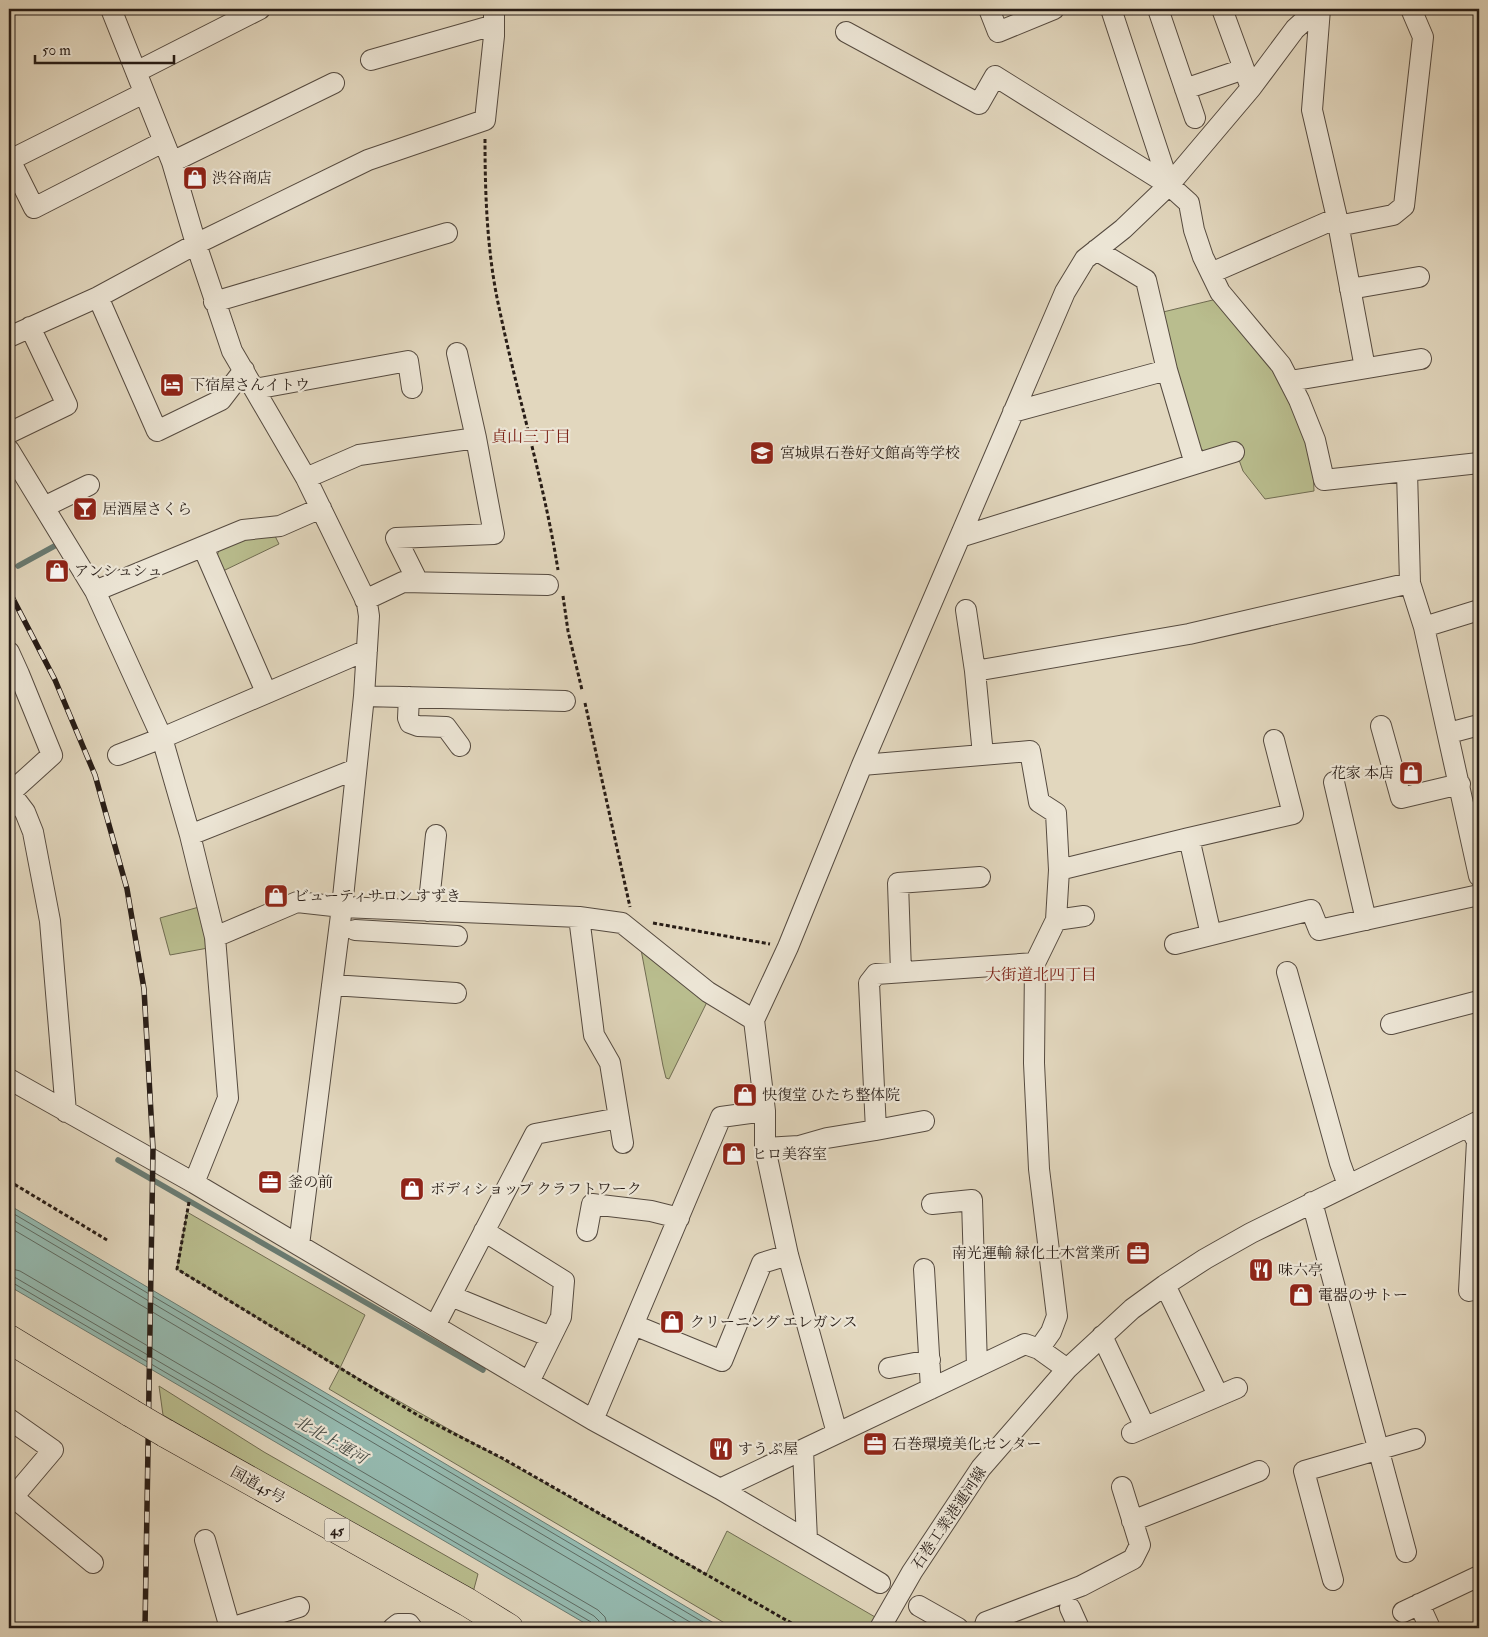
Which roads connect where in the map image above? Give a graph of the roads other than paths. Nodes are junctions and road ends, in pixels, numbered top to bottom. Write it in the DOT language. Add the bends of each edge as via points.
graph roads {
  1 [pos="111,9"];
  2 [pos="260,9"];
  3 [pos="989,9"];
  4 [pos="1054,9"];
  5 [pos="1111,9"];
  6 [pos="1159,9"];
  7 [pos="1222,9"];
  8 [pos="1319,9"];
  9 [pos="1410,9"];
  10 [pos="494,17"];
  11 [pos="846,32"];
  12 [pos="371,60"];
  13 [pos="1244,69"];
  14 [pos="136,72"];
  15 [pos="334,84"];
  16 [pos="1251,88"];
  17 [pos="1185,89"];
  18 [pos="144,93"];
  19 [pos="1195,118"];
  20 [pos="163,142"];
  21 [pos="172,162"];
  22 [pos="1169,185"];
  23 [pos="1338,222"];
  24 [pos="446,232"];
  25 [pos="196,244"];
  26 [pos="1096,250"];
  27 [pos="1211,273"];
  28 [pos="1418,277"];
  29 [pos="1350,289"];
  30 [pos="98,297"];
  31 [pos="214,302"];
  32 [pos="30,327"];
  33 [pos="9,336"];
  34 [pos="457,353"];
  35 [pos="1421,359"];
  36 [pos="1365,368"];
  37 [pos="244,370"];
  38 [pos="1167,370"];
  39 [pos="1290,382"];
  40 [pos="255,388"];
  41 [pos="412,388"];
  42 [pos="1013,412"];
  43 [pos="9,433"];
  44 [pos="476,438"];
  45 [pos="9,450"];
  46 [pos="1234,452"];
  47 [pos="1195,464"];
  48 [pos="1479,464"];
  49 [pos="1407,471"];
  50 [pos="306,478"];
  51 [pos="89,485"];
  52 [pos="44,507"];
  53 [pos="321,508"];
  54 [pos="960,536"];
  55 [pos="203,547"];
  56 [pos="418,582"];
  57 [pos="1410,583"];
  58 [pos="556,584"];
  59 [pos="95,591"];
  60 [pos="365,600"];
  61 [pos="966,610"];
  62 [pos="1479,610"];
  63 [pos="1424,627"];
  64 [pos="367,650"];
  65 [pos="9,652"];
  66 [pos="975,671"];
  67 [pos="266,692"];
  68 [pos="364,696"];
  69 [pos="409,697"];
  70 [pos="566,701"];
  71 [pos="1479,724"];
  72 [pos="1381,726"];
  73 [pos="1449,732"];
  74 [pos="162,738"];
  75 [pos="1274,740"];
  76 [pos="460,746"];
  77 [pos="118,755"];
  78 [pos="984,755"];
  79 [pos="862,765"];
  80 [pos="356,769"];
  81 [pos="1334,782"];
  82 [pos="1460,784"];
  83 [pos="10,792"];
  84 [pos="190,835"];
  85 [pos="436,835"];
  86 [pos="1189,838"];
  87 [pos="1059,870"];
  88 [pos="1479,876"];
  89 [pos="980,878"];
  90 [pos="1479,895"];
  91 [pos="342,907"];
  92 [pos="437,911"];
  93 [pos="1084,916"];
  94 [pos="579,917"];
  95 [pos="1056,920"];
  96 [pos="1366,920"];
  97 [pos="355,930"];
  98 [pos="1211,935"];
  99 [pos="215,936"];
  100 [pos="1175,944"];
  101 [pos="1035,963"];
  102 [pos="901,972"];
  103 [pos="1287,972"];
  104 [pos="332,985"];
  105 [pos="456,993"];
  106 [pos="1479,1001"];
  107 [pos="754,1020"];
  108 [pos="1391,1024"];
  109 [pos="9,1079"];
  110 [pos="765,1111"];
  111 [pos="66,1112"];
  112 [pos="619,1118"];
  113 [pos="924,1121"];
  114 [pos="1474,1123"];
  115 [pos="876,1130"];
  116 [pos="623,1143"];
  117 [pos="765,1148"];
  118 [pos="1348,1185"];
  119 [pos="192,1191"];
  120 [pos="1312,1202"];
  121 [pos="932,1204"];
  122 [pos="678,1218"];
  123 [pos="484,1231"];
  124 [pos="586,1231"];
  125 [pos="299,1245"];
  126 [pos="788,1255"];
  127 [pos="924,1270"];
  128 [pos="1165,1285"];
  129 [pos="1469,1291"];
  130 [pos="451,1296"];
  131 [pos="435,1326"];
  132 [pos="634,1326"];
  133 [pos="551,1336"];
  134 [pos="1102,1336"];
  135 [pos="9,1339"];
  136 [pos="1039,1349"];
  137 [pos="930,1360"];
  138 [pos="977,1367"];
  139 [pos="889,1368"];
  140 [pos="1067,1369"];
  141 [pos="529,1382"];
  142 [pos="1238,1388"];
  143 [pos="931,1389"];
  144 [pos="1218,1395"];
  145 [pos="9,1419"];
  146 [pos="593,1420"];
  147 [pos="837,1433"];
  148 [pos="1415,1439"];
  149 [pos="1378,1449"];
  150 [pos="803,1450"];
  151 [pos="1259,1471"];
  152 [pos="1122,1487"];
  153 [pos="720,1489"];
  154 [pos="11,1500"];
  155 [pos="1132,1521"];
  156 [pos="205,1540"];
  157 [pos="807,1540"];
  158 [pos="1406,1552"];
  159 [pos="93,1563"];
  160 [pos="1479,1576"];
  161 [pos="1333,1580"];
  162 [pos="880,1583"];
  163 [pos="1079,1598"];
  164 [pos="919,1606"];
  165 [pos="299,1607"];
  166 [pos="230,1628"];
  167 [pos="393,1628"];
  168 [pos="412,1628"];
  169 [pos="509,1628"];
  170 [pos="880,1628"];
  171 [pos="958,1628"];
  172 [pos="984,1628"];
  173 [pos="1079,1628"];
  174 [pos="1430,1628"];
  1 -- 14 [label="street"];
  2 -- 14 [label="street"];
  3 -- 4 [label="street" via="998,32"];
  5 -- 22 [label="street"];
  6 -- 17 [label="street"];
  7 -- 13 [label="street"];
  8 -- 16 [label="street" via="1296,29"];
  8 -- 23 [label="street" via="1312,110"];
  9 -- 23 [label="street" via="1423,37 1404,206 1393,215"];
  10 -- 12 [label="street"];
  10 -- 25 [label="street" via="485,120 368,160"];
  11 -- 22 [label="street" via="979,104 996,76"];
  13 -- 16 [label="street"];
  13 -- 17 [label="street"];
  14 -- 18 [label="street"];
  15 -- 21 [label="street"];
  16 -- 22 [label="street"];
  17 -- 19 [label="street"];
  18 -- 20 [label="street"];
  18 -- 20 [label="street" via="10,160 34,208"];
  20 -- 21 [label="street"];
  21 -- 25 [label="street"];
  22 -- 26 [label="street"];
  22 -- 27 [label="street" via="1188,203 1194,230"];
  23 -- 27 [label="street"];
  23 -- 29 [label="street"];
  24 -- 31 [label="street"];
  25 -- 30 [label="street"];
  25 -- 31 [label="street"];
  26 -- 38 [label="street" via="1146,280"];
  26 -- 42 [label="street" via="1085,259 1065,292"];
  27 -- 39 [label="street" via="1220,292 1281,365"];
  28 -- 29 [label="street"];
  29 -- 36 [label="street"];
  30 -- 32 [label="street"];
  30 -- 37 [label="street" via="157,431 221,400"];
  31 -- 37 [label="street" via="232,351"];
  32 -- 33 [label="street"];
  32 -- 43 [label="street" via="67,405"];
  34 -- 44 [label="street"];
  35 -- 36 [label="street"];
  36 -- 39 [label="street"];
  37 -- 40 [label="street"];
  38 -- 42 [label="street"];
  38 -- 47 [label="street"];
  39 -- 49 [label="street" via="1315,440 1324,480"];
  40 -- 41 [label="street" via="408,361"];
  40 -- 50 [label="street"];
  42 -- 54 [label="street"];
  44 -- 50 [label="street" via="359,456"];
  44 -- 56 [label="street" via="494,534 396,538"];
  45 -- 52 [label="street"];
  46 -- 47 [label="street"];
  47 -- 54 [label="street"];
  48 -- 49 [label="street"];
  49 -- 57 [label="street"];
  50 -- 53 [label="street"];
  51 -- 52 [label="street"];
  52 -- 59 [label="street"];
  53 -- 55 [label="street" via="280,526 243,530"];
  53 -- 60 [label="street"];
  54 -- 79 [label="street"];
  55 -- 59 [label="street"];
  55 -- 67 [label="street"];
  56 -- 58 [label="street"];
  56 -- 60 [label="street" via="404,582"];
  57 -- 63 [label="street"];
  57 -- 66 [label="street" via="1189,634"];
  59 -- 74 [label="street"];
  60 -- 64 [label="street" via="369,616"];
  61 -- 66 [label="street"];
  62 -- 63 [label="street"];
  63 -- 73 [label="street"];
  64 -- 67 [label="street"];
  64 -- 68 [label="street"];
  65 -- 83 [label="street" via="52,755"];
  66 -- 78 [label="street"];
  67 -- 74 [label="street"];
  68 -- 69 [label="street"];
  68 -- 80 [label="street"];
  69 -- 70 [label="street"];
  69 -- 76 [label="street" via="410,722 418,726 446,726"];
  71 -- 73 [label="street"];
  72 -- 82 [label="street" via="1402,798"];
  73 -- 82 [label="street"];
  74 -- 77 [label="street"];
  74 -- 84 [label="street"];
  75 -- 86 [label="street" via="1293,814"];
  78 -- 79 [label="street"];
  78 -- 87 [label="street" via="1030,751 1039,802 1056,813"];
  79 -- 107 [label="street" via="788,947"];
  80 -- 84 [label="street"];
  80 -- 91 [label="street"];
  81 -- 96 [label="street"];
  82 -- 88 [label="street"];
  83 -- 111 [label="street" via="25,812 33,832 50,921"];
  84 -- 99 [label="street"];
  85 -- 92 [label="street"];
  86 -- 87 [label="street"];
  86 -- 98 [label="street"];
  87 -- 95 [label="street"];
  89 -- 102 [label="street" via="898,883"];
  90 -- 96 [label="street"];
  91 -- 92 [label="street"];
  91 -- 99 [label="street" via="297,902"];
  91 -- 104 [label="street"];
  92 -- 94 [label="street"];
  92 -- 97 [label="street" via="451,936"];
  93 -- 95 [label="street"];
  94 -- 107 [label="street" via="622,923 708,992"];
  94 -- 112 [label="street" via="594,1035 610,1063"];
  95 -- 101 [label="street"];
  96 -- 98 [label="street" via="1318,930 1311,910"];
  98 -- 100 [label="street"];
  99 -- 119 [label="street" via="228,1098"];
  101 -- 102 [label="street"];
  101 -- 136 [label="street" via="1034,1063 1039,1169 1057,1316"];
  102 -- 115 [label="street" via="876,974 869,983"];
  103 -- 118 [label="street"];
  104 -- 105 [label="street"];
  104 -- 125 [label="street"];
  106 -- 108 [label="street"];
  107 -- 110 [label="street"];
  109 -- 111 [label="street"];
  110 -- 117 [label="street"];
  110 -- 122 [label="street" via="721,1117"];
  111 -- 119 [label="street"];
  112 -- 116 [label="street"];
  112 -- 123 [label="street" via="535,1134"];
  113 -- 115 [label="street"];
  114 -- 118 [label="street, 石巻工業港運河線"];
  114 -- 129 [label="street" via="1477,1141"];
  115 -- 117 [label="street" via="800,1146"];
  117 -- 126 [label="street"];
  118 -- 120 [label="street, 石巻工業港運河線"];
  119 -- 125 [label="street"];
  120 -- 128 [label="street, 石巻工業港運河線" via="1204,1259"];
  120 -- 149 [label="street"];
  121 -- 138 [label="street" via="972,1200"];
  122 -- 124 [label="street" via="651,1211 592,1204"];
  122 -- 132 [label="street"];
  123 -- 130 [label="street"];
  123 -- 133 [label="street" via="564,1280 561,1317"];
  125 -- 131 [label="street"];
  126 -- 132 [label="street" via="762,1263 722,1361"];
  126 -- 147 [label="street"];
  127 -- 137 [label="street"];
  128 -- 134 [label="street, 石巻工業港運河線"];
  128 -- 144 [label="street"];
  130 -- 131 [label="street"];
  130 -- 133 [label="street"];
  131 -- 141 [label="street"];
  132 -- 146 [label="street"];
  133 -- 141 [label="street"];
  134 -- 140 [label="street, 石巻工業港運河線"];
  134 -- 144 [label="street" via="1139,1430"];
  135 -- 169 [label="highway, 国道45号 / 45, bridge" via="165,1433"];
  136 -- 138 [label="street" via="1025,1344"];
  136 -- 140 [label="street"];
  137 -- 139 [label="street"];
  137 -- 143 [label="street"];
  138 -- 143 [label="street"];
  140 -- 170 [label="street, 石巻工業港運河線" via="981,1468 912,1572"];
  141 -- 146 [label="street"];
  142 -- 144 [label="street"];
  143 -- 147 [label="street"];
  145 -- 154 [label="street" via="53,1450"];
  146 -- 153 [label="street"];
  147 -- 150 [label="street"];
  148 -- 149 [label="street"];
  149 -- 158 [label="street"];
  149 -- 161 [label="street" via="1304,1470"];
  150 -- 153 [label="street"];
  150 -- 157 [label="street"];
  151 -- 155 [label="street"];
  152 -- 155 [label="street"];
  153 -- 157 [label="street"];
  154 -- 159 [label="street"];
  155 -- 163 [label="street" via="1140,1545 1133,1559"];
  156 -- 166 [label="street"];
  157 -- 162 [label="street"];
  160 -- 174 [label="street" via="1411,1608"];
  163 -- 172 [label="street" via="986,1622"];
  163 -- 173 [label="street"];
  164 -- 171 [label="street"];
  165 -- 166 [label="street"];
  167 -- 168 [label="street" via="398,1624 409,1624"];
}
